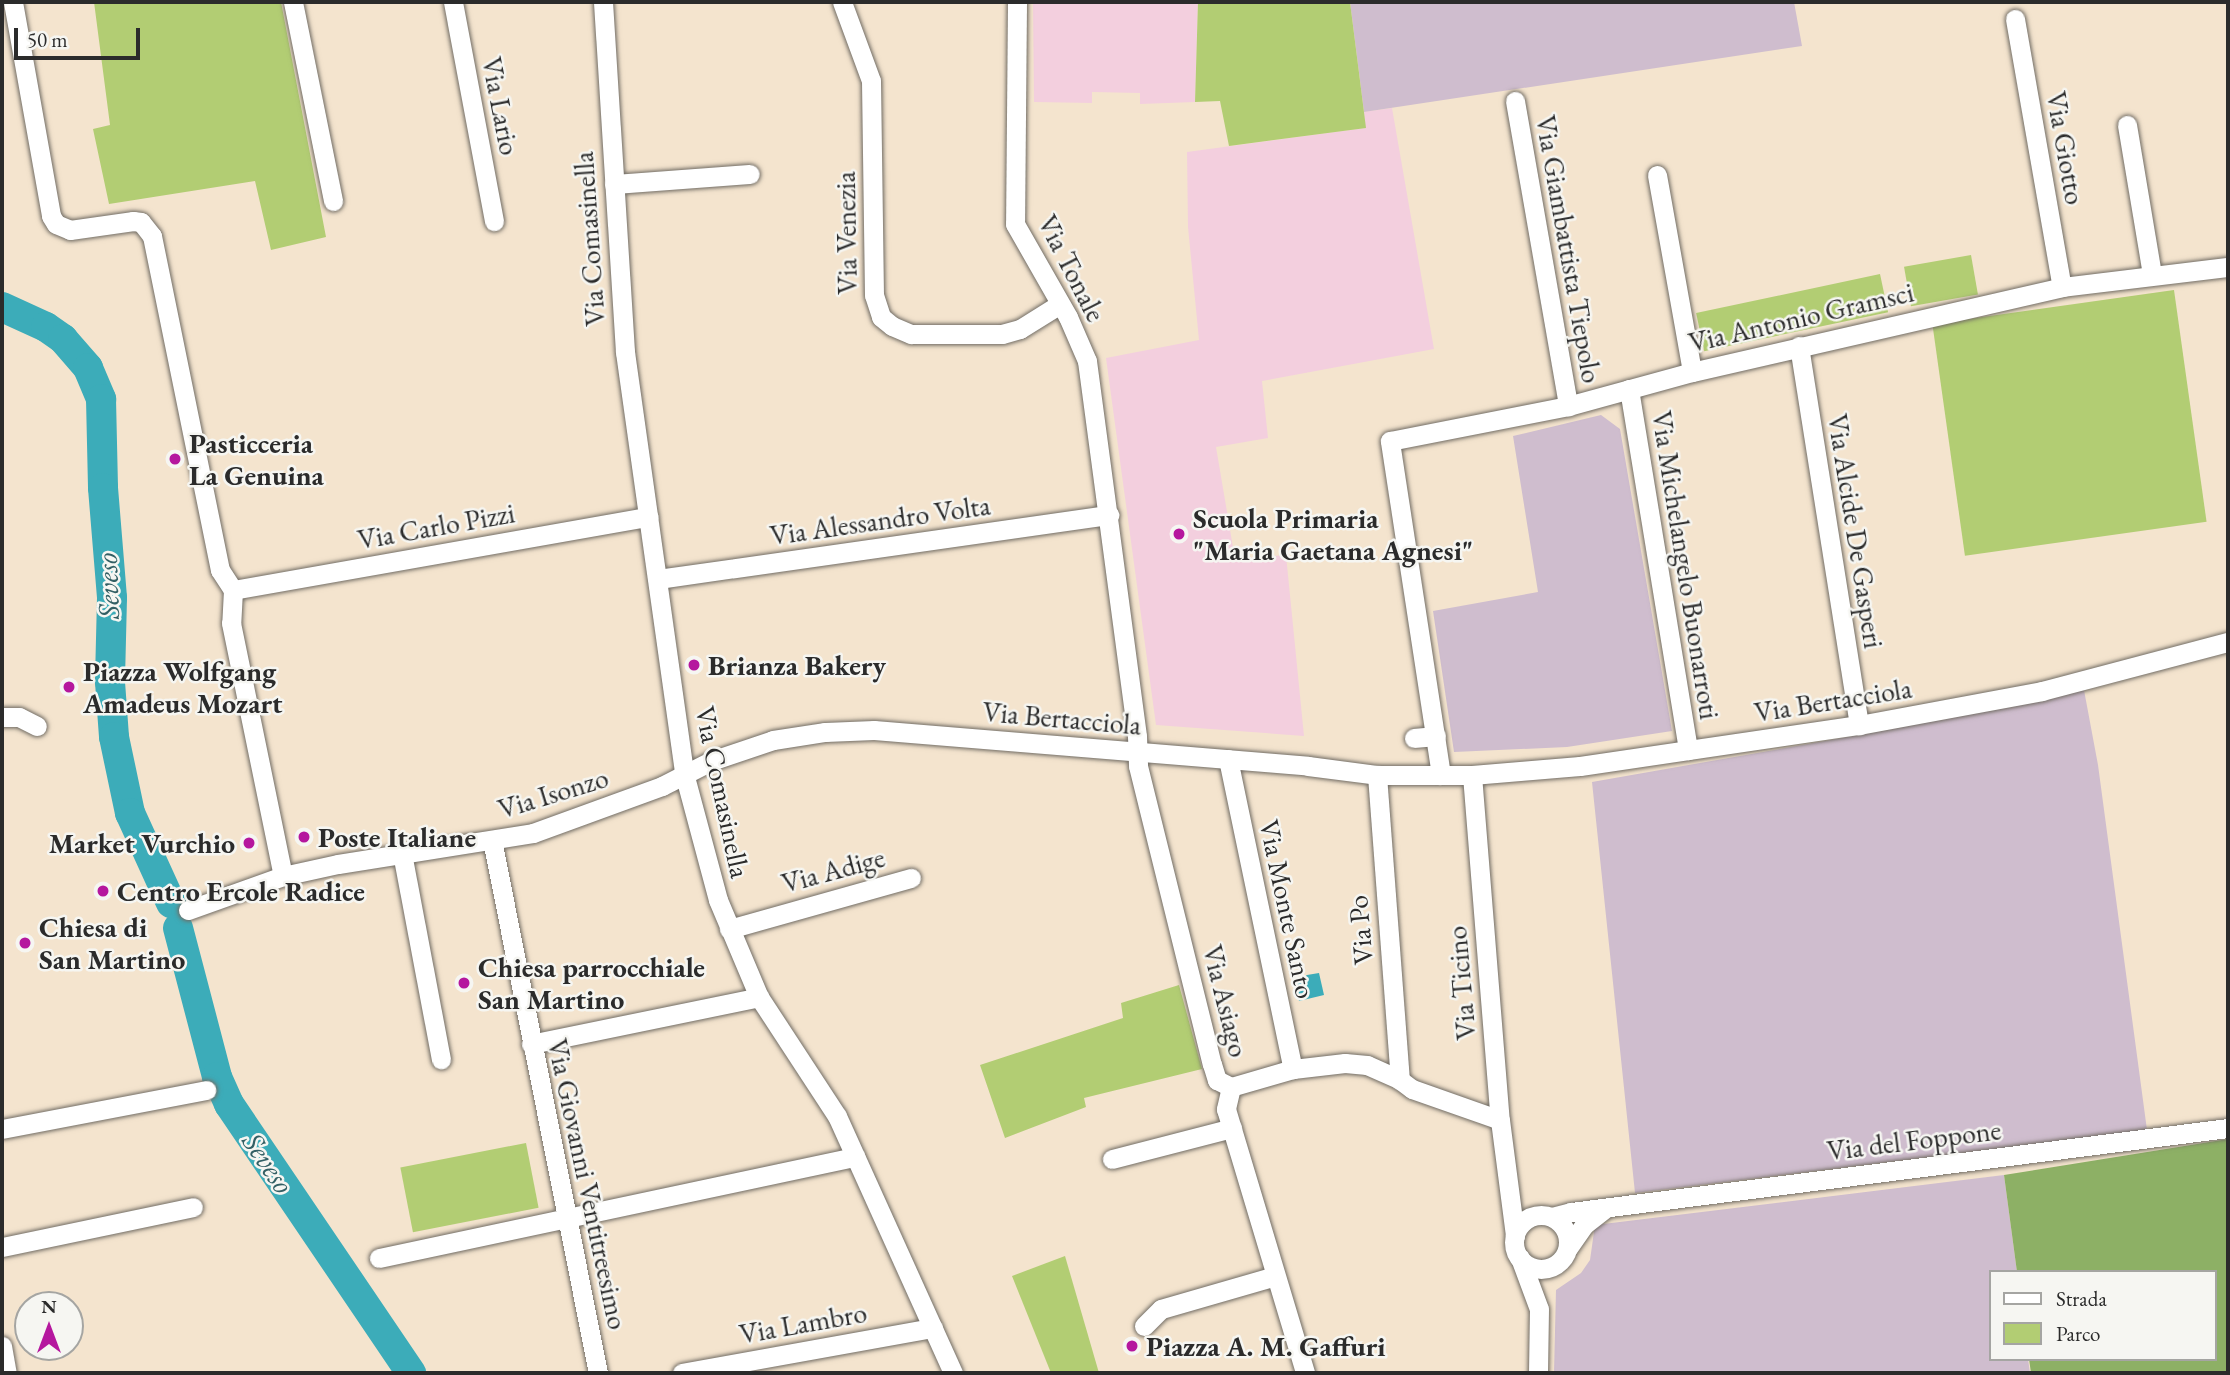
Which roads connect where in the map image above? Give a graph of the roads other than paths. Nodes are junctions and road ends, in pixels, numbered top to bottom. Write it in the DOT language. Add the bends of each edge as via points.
graph roads {
  1 [pos="13,2"];
  2 [pos="293,2"];
  3 [pos="453,2"];
  4 [pos="603,2"];
  5 [pos="842,2"];
  6 [pos="1017,2"];
  7 [pos="2015,19"];
  8 [pos="1515,100"];
  9 [pos="2127,125"];
  10 [pos="750,174"];
  11 [pos="1657,175"];
  12 [pos="614,184"];
  13 [pos="333,201"];
  14 [pos="494,221"];
  15 [pos="2228,267"];
  16 [pos="2152,274"];
  17 [pos="2062,287"];
  18 [pos="1060,304"];
  19 [pos="1799,346"];
  20 [pos="1692,372"];
  21 [pos="1629,388"];
  22 [pos="1568,406"];
  23 [pos="1109,515"];
  24 [pos="649,517"];
  25 [pos="658,579"];
  26 [pos="233,590"];
  27 [pos="2228,642"];
  28 [pos="2,717"];
  29 [pos="1859,725"];
  30 [pos="37,726"];
  31 [pos="1436,736"];
  32 [pos="1415,738"];
  33 [pos="1688,750"];
  34 [pos="1137,753"];
  35 [pos="1228,760"];
  36 [pos="684,773"];
  37 [pos="1377,775"];
  38 [pos="1441,775"];
  39 [pos="1472,775"];
  40 [pos="492,841"];
  41 [pos="402,853"];
  42 [pos="283,876"];
  43 [pos="911,878"];
  44 [pos="188,910"];
  45 [pos="729,929"];
  46 [pos="759,997"];
  47 [pos="531,1044"];
  48 [pos="441,1059"];
  49 [pos="1293,1069"];
  50 [pos="1401,1080"];
  51 [pos="1231,1087"];
  52 [pos="206,1090"];
  53 [pos="1500,1120"];
  54 [pos="1231,1128"];
  55 [pos="2228,1128"];
  56 [pos="2,1129"];
  57 [pos="855,1157"];
  58 [pos="1112,1159"];
  59 [pos="1507,1188"];
  60 [pos="193,1207"];
  61 [pos="1607,1208"];
  62 [pos="568,1215"];
  63 [pos="1547,1216"];
  64 [pos="1515,1236"];
  65 [pos="2,1247"];
  66 [pos="1568,1248"];
  67 [pos="379,1258"];
  68 [pos="1520,1258"];
  69 [pos="1554,1266"];
  70 [pos="1275,1276"];
  71 [pos="1539,1309"];
  72 [pos="1144,1326"];
  73 [pos="933,1328"];
  74 [pos="2,1346"];
  75 [pos="7,1373"];
  76 [pos="598,1373"];
  77 [pos="682,1373"];
  78 [pos="953,1373"];
  79 [pos="1305,1373"];
  80 [pos="1538,1373"];
  1 -- 26 [label="street" via="51,216 70,230 142,222 152,236 220,570"];
  2 -- 13 [label="street"];
  3 -- 14 [label="street, Via Lario"];
  4 -- 12 [label="street, Via Comasinella"];
  5 -- 18 [label="street, Via Venezia" via="871,81 874,295 881,317 911,334 1002,334 1020,329"];
  6 -- 18 [label="street, Via Tonale" via="1015,224"];
  7 -- 17 [label="street, Via Giotto"];
  8 -- 22 [label="street, Via Giambattista Tiepolo"];
  9 -- 16 [label="street"];
  10 -- 12 [label="street"];
  11 -- 20 [label="street"];
  12 -- 24 [label="street, Via Comasinella" via="625,352"];
  15 -- 16 [label="street, Via Antonio Gramsci"];
  16 -- 17 [label="street, Via Antonio Gramsci"];
  17 -- 19 [label="street, Via Antonio Gramsci"];
  18 -- 23 [label="street, Via Tonale" via="1087,361"];
  19 -- 20 [label="street, Via Antonio Gramsci"];
  19 -- 29 [label="street, Via Alcide De Gasperi"];
  20 -- 21 [label="street, Via Antonio Gramsci"];
  21 -- 22 [label="street, Via Antonio Gramsci"];
  21 -- 33 [label="street, Via Michelangelo Buonarroti"];
  22 -- 31 [label="street, Via Antonio Gramsci" via="1390,440"];
  23 -- 25 [label="street, Via Alessandro Volta"];
  23 -- 34 [label="street, Via Tonale"];
  24 -- 25 [label="street, Via Comasinella"];
  24 -- 26 [label="street, Via Carlo Pizzi"];
  25 -- 36 [label="street, Via Comasinella"];
  26 -- 42 [label="street" via="231,623"];
  27 -- 29 [label="street, Via Bertacciola" via="2042,691"];
  28 -- 30 [label="street" via="19,717"];
  29 -- 33 [label="street, Via Bertacciola"];
  31 -- 32 [label="street"];
  31 -- 38 [label="street"];
  33 -- 39 [label="street, Via Bertacciola"];
  34 -- 35 [label="street, Via Bertacciola"];
  34 -- 36 [label="street, Via Bertacciola" via="874,730 825,732 773,740"];
  34 -- 51 [label="street, Via Asiago" via="1212,1063 1217,1080"];
  35 -- 37 [label="street, Via Bertacciola"];
  35 -- 49 [label="street, Via Monte Santo"];
  36 -- 40 [label="street, Via Isonzo" via="570,821"];
  36 -- 45 [label="street, Via Comasinella"];
  37 -- 38 [label="street, Via Bertacciola"];
  37 -- 50 [label="street, Via Po"];
  38 -- 39 [label="street, Via Bertacciola"];
  39 -- 53 [label="street, Via Ticino"];
  40 -- 41 [label="street, Via Isonzo"];
  40 -- 47 [label="street, Via Giovanni Ventitreesimo"];
  41 -- 42 [label="street, Via Isonzo"];
  41 -- 48 [label="street"];
  42 -- 44 [label="street, Via Isonzo"];
  43 -- 45 [label="street, Via Adige"];
  45 -- 46 [label="street, Via Comasinella"];
  46 -- 47 [label="street"];
  46 -- 57 [label="street, Via Comasinella" via="837,1115"];
  47 -- 62 [label="street, Via Giovanni Ventitreesimo"];
  49 -- 50 [label="street" via="1367,1065"];
  49 -- 51 [label="street"];
  50 -- 53 [label="street" via="1412,1089"];
  51 -- 54 [label="street, Via Asiago" via="1225,1100"];
  52 -- 56 [label="street"];
  53 -- 59 [label="street, Via Ticino"];
  54 -- 58 [label="street"];
  54 -- 70 [label="street, Via Asiago"];
  55 -- 61 [label="street, Via del Foppone"];
  57 -- 62 [label="street"];
  57 -- 73 [label="street, Via Comasinella"];
  59 -- 63 [label="street"];
  59 -- 64 [label="street, Via Ticino"];
  60 -- 65 [label="street"];
  61 -- 63 [label="street, Via del Foppone"];
  61 -- 66 [label="street" via="1584,1225"];
  62 -- 67 [label="street"];
  62 -- 76 [label="street, Via Giovanni Ventitreesimo"];
  63 -- 64 [label="street" via="1528,1218"];
  63 -- 66 [label="street" via="1567,1233"];
  64 -- 68 [label="street"];
  66 -- 69 [label="street"];
  68 -- 69 [label="street" via="1532,1267"];
  68 -- 71 [label="street"];
  69 -- 71 [label="street"];
  70 -- 72 [label="street" via="1161,1309"];
  70 -- 79 [label="street, Via Asiago"];
  71 -- 80 [label="street"];
  73 -- 77 [label="street, Via Lambro"];
  73 -- 78 [label="street, Via Comasinella"];
  74 -- 75 [label="street"];
}
